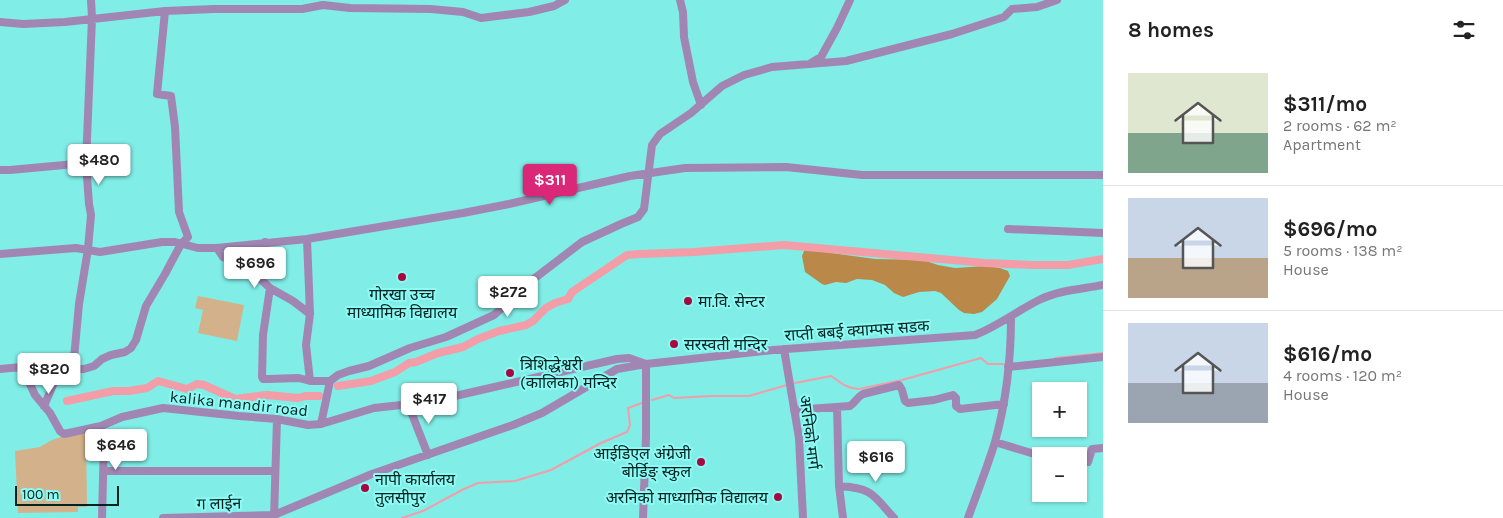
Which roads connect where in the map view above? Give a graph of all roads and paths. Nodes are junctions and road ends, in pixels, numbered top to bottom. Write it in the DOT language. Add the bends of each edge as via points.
graph roads {
  1 [pos="91,0"];
  2 [pos="215,0"];
  3 [pos="565,0"];
  4 [pos="680,0"];
  5 [pos="850,0"];
  6 [pos="1057,0"];
  7 [pos="214,9"];
  8 [pos="165,11"];
  9 [pos="92,18"];
  10 [pos="0,22"];
  11 [pos="808,64"];
  12 [pos="701,105"];
  13 [pos="86,163"];
  14 [pos="0,170"];
  15 [pos="648,173"];
  16 [pos="1103,175"];
  17 [pos="1008,229"];
  18 [pos="1103,233"];
  19 [pos="307,239"];
  20 [pos="265,242"];
  21 [pos="180,244"];
  22 [pos="217,248"];
  23 [pos="88,249"];
  24 [pos="0,254"];
  25 [pos="260,278"];
  26 [pos="1103,285"];
  27 [pos="270,288"];
  28 [pos="310,314"];
  29 [pos="1011,317"];
  30 [pos="784,349"];
  31 [pos="1103,357"];
  32 [pos="646,364"];
  33 [pos="22,367"];
  34 [pos="1008,367"];
  35 [pos="0,369"];
  36 [pos="58,369"];
  37 [pos="73,369"];
  38 [pos="310,381"];
  39 [pos="330,381"];
  40 [pos="408,404"];
  41 [pos="1004,404"];
  42 [pos="44,406"];
  43 [pos="837,407"];
  44 [pos="794,410"];
  45 [pos="277,419"];
  46 [pos="321,424"];
  47 [pos="101,426"];
  48 [pos="995,442"];
  49 [pos="1103,448"];
  50 [pos="1032,453"];
  51 [pos="428,455"];
  52 [pos="1087,462"];
  53 [pos="104,471"];
  54 [pos="275,471"];
  55 [pos="839,486"];
  56 [pos="274,517"];
  57 [pos="102,518"];
  58 [pos="163,518"];
  59 [pos="643,518"];
  60 [pos="803,518"];
  61 [pos="843,518"];
  62 [pos="894,518"];
  63 [pos="968,518"];
  1 -- 9 [label="street"];
  2 -- 7 [label="street"];
  3 -- 7 [label="street" via="529,12 481,18 463,12 431,9 324,5 302,9"];
  4 -- 12 [label="street" via="693,82"];
  5 -- 11 [label="street" via="821,56"];
  6 -- 11 [label="street" via="1037,7 1012,9 1004,17 846,62"];
  7 -- 8 [label="street"];
  8 -- 9 [label="street"];
  8 -- 21 [label="street" via="157,94 171,96 179,212 188,237"];
  9 -- 10 [label="street" via="23,24"];
  9 -- 13 [label="street"];
  11 -- 12 [label="street" via="772,67 744,75 722,86"];
  12 -- 15 [label="street" via="660,134 652,145"];
  13 -- 14 [label="street"];
  13 -- 23 [label="street" via="91,215"];
  15 -- 16 [label="street" via="685,168 786,167 862,174"];
  15 -- 19 [label="street" via="509,204"];
  15 -- 39 [label="street" via="644,209 638,217 582,242 531,281 494,315 446,337 338,375"];
  17 -- 18 [label="street"];
  19 -- 20 [label="street"];
  19 -- 28 [label="street"];
  20 -- 22 [label="street"];
  20 -- 25 [label="street"];
  21 -- 22 [label="street"];
  21 -- 23 [label="street" via="162,242 100,252"];
  21 -- 37 [label="street" via="146,306 131,348 102,359 94,366"];
  22 -- 25 [label="street" via="223,257"];
  23 -- 24 [label="street"];
  23 -- 37 [label="street"];
  25 -- 27 [label="street"];
  26 -- 29 [label="street, राप्ती बबई क्याम्पस सडक" via="1055,293"];
  27 -- 28 [label="street"];
  27 -- 38 [label="street" via="263,334 262,377"];
  28 -- 38 [label="street" via="306,345"];
  29 -- 30 [label="street, राप्ती बबई क्याम्पस सडक" via="975,335"];
  29 -- 34 [label="street"];
  30 -- 32 [label="street, राप्ती बबई क्याम्पस सडक"];
  30 -- 44 [label="street, अरनिको मार्ग"];
  31 -- 34 [label="street"];
  32 -- 40 [label="street, kalika mandir road" via="629,358 617,359 462,395"];
  32 -- 51 [label="street, राप्ती बबई क्याम्पस सडक" via="617,369 542,412"];
  32 -- 59 [label="street"];
  33 -- 35 [label="street"];
  33 -- 36 [label="street"];
  33 -- 42 [label="street"];
  34 -- 41 [label="street"];
  36 -- 37 [label="street"];
  36 -- 42 [label="street"];
  38 -- 39 [label="street"];
  39 -- 46 [label="street"];
  40 -- 46 [label="street, kalika mandir road" via="374,408"];
  40 -- 51 [label="street"];
  41 -- 43 [label="street" via="960,409 953,395 908,403 899,385 863,394 850,406"];
  41 -- 48 [label="street"];
  42 -- 47 [label="street, kalika mandir road" via="64,434"];
  43 -- 44 [label="street"];
  43 -- 55 [label="street"];
  44 -- 60 [label="street, अरनिको मार्ग" via="800,438"];
  45 -- 46 [label="street, kalika mandir road"];
  45 -- 47 [label="street, kalika mandir road" via="163,408 122,417"];
  45 -- 54 [label="street"];
  47 -- 53 [label="street"];
  48 -- 50 [label="street"];
  48 -- 63 [label="street"];
  49 -- 52 [label="street" via="1092,448"];
  51 -- 56 [label="street, राप्ती बबई क्याम्पस सडक" via="372,474"];
  53 -- 54 [label="street"];
  53 -- 57 [label="street"];
  54 -- 56 [label="street"];
  55 -- 61 [label="street"];
  55 -- 62 [label="street" via="868,490"];
  56 -- 58 [label="street, ग लाईन"];
}
